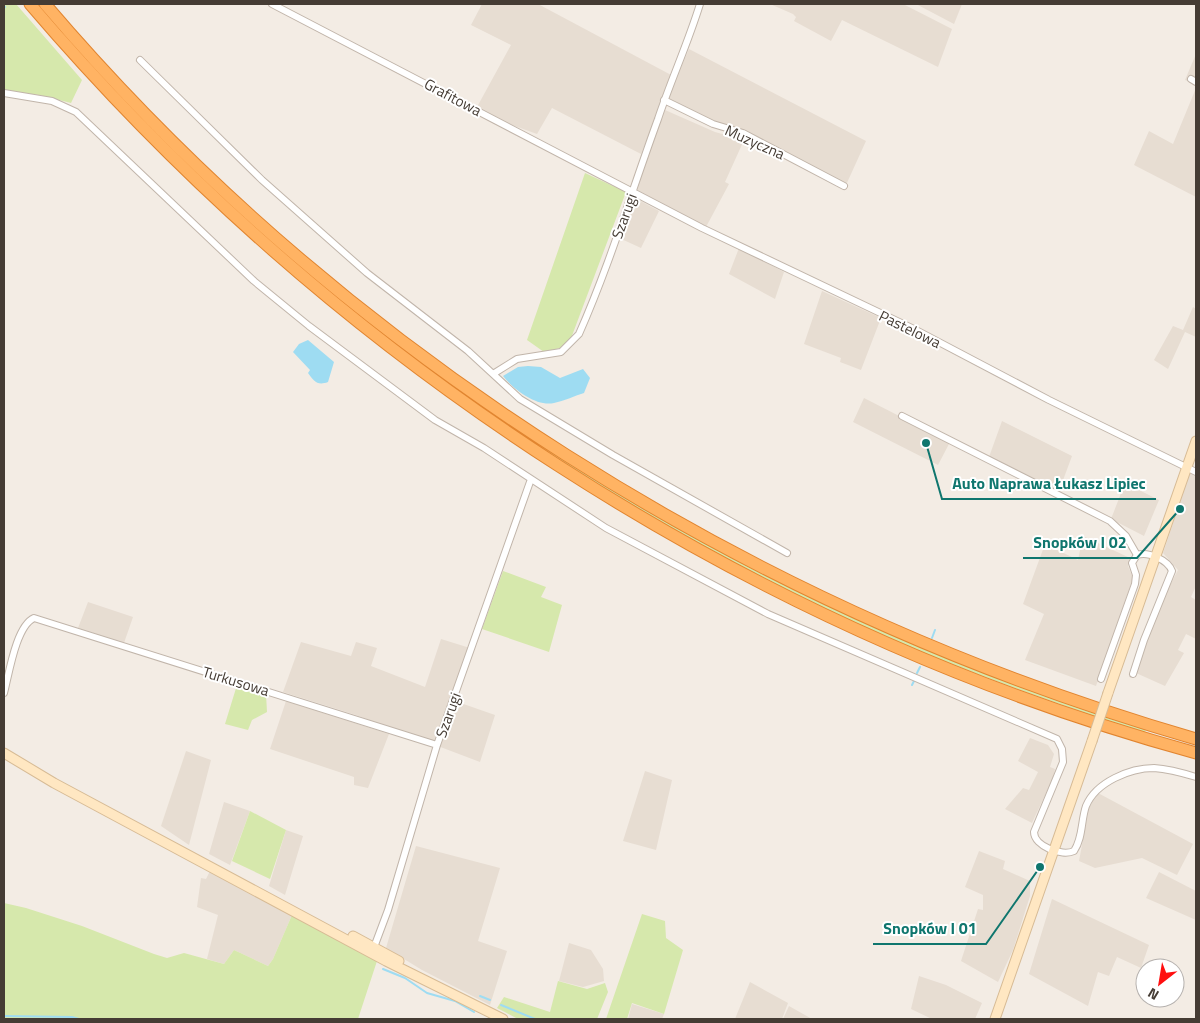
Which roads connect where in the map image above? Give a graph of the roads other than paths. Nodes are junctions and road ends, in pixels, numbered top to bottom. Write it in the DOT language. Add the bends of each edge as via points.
graph roads {
  1 [pos="30,4"];
  2 [pos="45,4"];
  3 [pos="272,4"];
  4 [pos="700,4"];
  5 [pos="140,60"];
  6 [pos="4,93"];
  7 [pos="664,100"];
  8 [pos="844,186"];
  9 [pos="633,190"];
  10 [pos="493,374"];
  11 [pos="902,416"];
  12 [pos="1196,441"];
  13 [pos="1187,468"];
  14 [pos="1196,472"];
  15 [pos="531,479"];
  16 [pos="787,553"];
  17 [pos="1137,555"];
  18 [pos="1155,558"];
  19 [pos="1133,674"];
  20 [pos="1102,679"];
  21 [pos="4,693"];
  22 [pos="1196,740"];
  23 [pos="438,745"];
  24 [pos="4,753"];
  25 [pos="1196,753"];
  26 [pos="4,757"];
  27 [pos="14,761"];
  28 [pos="1196,777"];
  29 [pos="1054,849"];
  30 [pos="373,950"];
  31 [pos="504,1019"];
  32 [pos="995,1019"];
  1 -- 25 [label="highway" via="141,126 269,247 399,353 531,448 610,499 696,549 838,620 942,666 1040,703"];
  2 -- 22 [label="highway" via="165,134 304,261 434,365 571,458 716,544 871,620 1034,687"];
  3 -- 9 [label="street, Grafitowa"];
  4 -- 7 [label="street, Szarugi"];
  5 -- 10 [label="street" via="211,132 330,240"];
  6 -- 15 [label="street" via="52,101 76,112 230,260 301,320 435,420"];
  7 -- 8 [label="street, Muzyczna" via="713,124 743,134"];
  7 -- 9 [label="street, Szarugi"];
  9 -- 10 [label="street, Szarugi" via="584,325 575,341 562,352 517,358"];
  9 -- 13 [label="street, Pastelowa" via="702,228 914,329"];
  10 -- 16 [label="street" via="520,398 556,421"];
  11 -- 17 [label="street" via="1110,521 1126,536"];
  12 -- 13 [label="street"];
  13 -- 14 [label="street, Pastelowa"];
  13 -- 18 [label="street"];
  15 -- 23 [label="street, Szarugi"];
  15 -- 29 [label="street" via="606,528 768,614 1056,739 1062,749 1063,762 1034,832 1038,843"];
  17 -- 18 [label="street"];
  17 -- 20 [label="street" via="1132,563 1135,584"];
  18 -- 19 [label="street" via="1170,566 1172,571"];
  18 -- 29 [label="street, bridge"];
  21 -- 23 [label="street, Turkusowa" via="21,633 34,618"];
  23 -- 30 [label="street, Szarugi"];
  24 -- 27 [label="street"];
  26 -- 27 [label="street"];
  27 -- 30 [label="street"];
  28 -- 29 [label="street" via="1175,771 1147,769 1109,782 1094,792 1087,804 1076,849 1069,853"];
  29 -- 32 [label="street"];
  30 -- 31 [label="street"];
}
